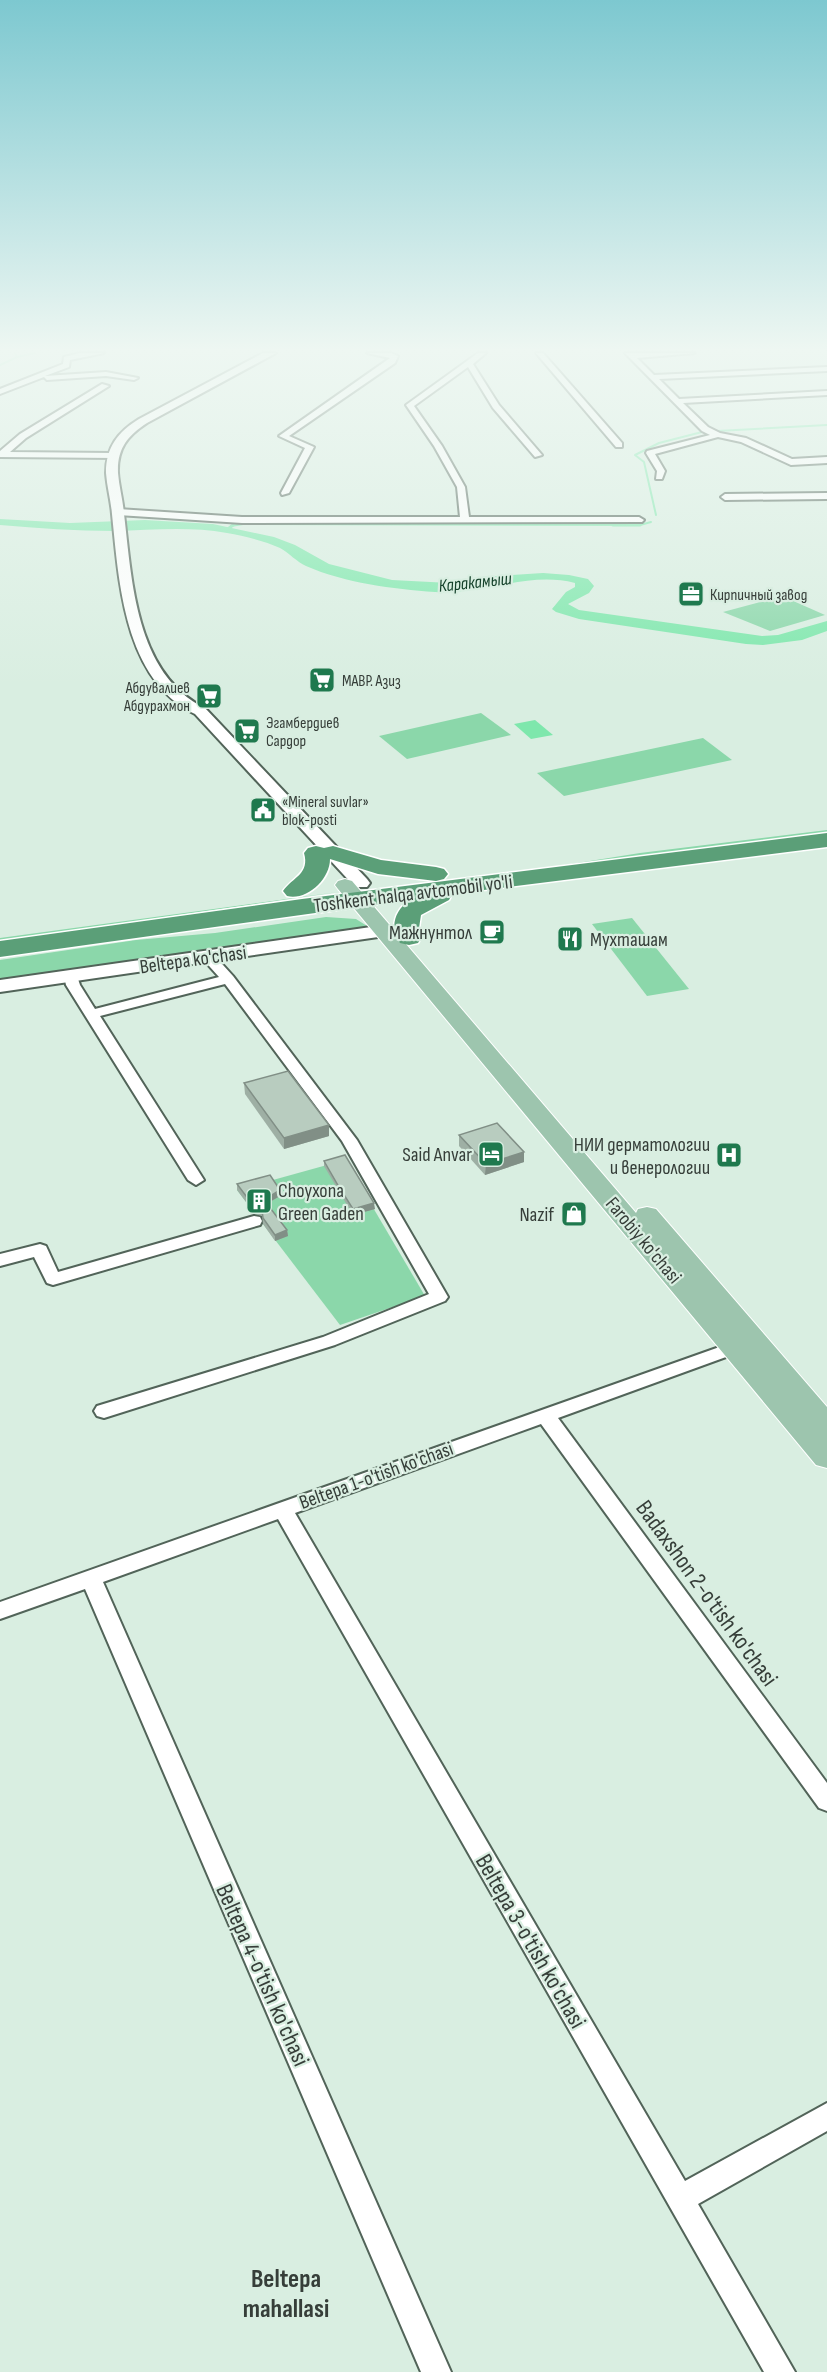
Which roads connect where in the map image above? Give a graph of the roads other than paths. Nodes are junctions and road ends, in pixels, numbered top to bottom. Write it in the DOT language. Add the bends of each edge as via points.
graph roads {
  1 [pos="113,464"];
  2 [pos="301,464"];
  3 [pos="448,464"];
  4 [pos="657,464"];
  5 [pos="659,477"];
  6 [pos="285,493"];
  7 [pos="827,496"];
  8 [pos="725,497"];
  9 [pos="118,515"];
  10 [pos="465,520"];
  11 [pos="639,520"];
  12 [pos="827,826"];
  13 [pos="827,840"];
  14 [pos="324,853"];
  15 [pos="436,874"];
  16 [pos="469,886"];
  17 [pos="295,891"];
  18 [pos="359,891"];
  19 [pos="0,932"];
  20 [pos="397,934"];
  21 [pos="0,949"];
  22 [pos="208,957"];
  23 [pos="71,976"];
  24 [pos="228,980"];
  25 [pos="0,986"];
  26 [pos="91,1014"];
  27 [pos="196,1180"];
  28 [pos="254,1221"];
  29 [pos="0,1260"];
  30 [pos="744,1344"];
  31 [pos="104,1411"];
  32 [pos="545,1415"];
  33 [pos="827,1427"];
  34 [pos="827,1457"];
  35 [pos="282,1509"];
  36 [pos="91,1578"];
  37 [pos="0,1611"];
  38 [pos="827,1801"];
  39 [pos="827,2116"];
  40 [pos="679,2199"];
  41 [pos="436,2372"];
  42 [pos="780,2372"];
  1 -- 9 [label="main road"];
  2 -- 6 [label="street"];
  3 -- 10 [label="street" via="461,487"];
  4 -- 5 [label="street" via="661,471"];
  7 -- 8 [label="street"];
  9 -- 10 [label="street" via="242,520"];
  9 -- 14 [label="main road" via="130,610 142,647 158,674 186,705 200,711"];
  10 -- 11 [label="street"];
  12 -- 15 [label="highway, Toshkent halqa avtomobil yo'li"];
  13 -- 16 [label="highway, Toshkent halqa avtomobil yo'li"];
  14 -- 15 [label="highway" via="378,867"];
  14 -- 17 [label="highway" via="317,871"];
  14 -- 18 [label="main road"];
  15 -- 18 [label="highway, Toshkent halqa avtomobil yo'li"];
  16 -- 18 [label="highway, Toshkent halqa avtomobil yo'li"];
  16 -- 20 [label="highway" via="413,909"];
  17 -- 18 [label="highway, Toshkent halqa avtomobil yo'li"];
  17 -- 19 [label="highway, Toshkent halqa avtomobil yo'li"];
  18 -- 20 [label="main road, Farobiy ko'chasi"];
  18 -- 21 [label="highway, Toshkent halqa avtomobil yo'li"];
  20 -- 22 [label="main road, Beltepa ko'chasi"];
  20 -- 30 [label="main road, Farobiy ko'chasi"];
  22 -- 23 [label="main road, Beltepa ko'chasi"];
  22 -- 24 [label="street"];
  23 -- 25 [label="main road, Beltepa ko'chasi"];
  23 -- 26 [label="street"];
  24 -- 26 [label="street"];
  24 -- 31 [label="street" via="353,1147 439,1298 329,1341"];
  26 -- 27 [label="street"];
  28 -- 29 [label="street" via="53,1279 40,1250"];
  30 -- 32 [label="street, Beltepa 1-o'tish ko'chasi"];
  30 -- 33 [label="main road, Farobiy ko'chasi"];
  30 -- 34 [label="main road, Farobiy ko'chasi"];
  32 -- 35 [label="street, Beltepa 1-o'tish ko'chasi"];
  32 -- 38 [label="street, Badaxshon 2-o'tish ko'chasi"];
  35 -- 36 [label="street, Beltepa 1-o'tish ko'chasi"];
  35 -- 40 [label="street, Beltepa 3-o'tish ko'chasi"];
  36 -- 37 [label="street, Beltepa 1-o'tish ko'chasi"];
  36 -- 41 [label="street, Beltepa 4-o'tish ko'chasi"];
  39 -- 40 [label="street"];
  40 -- 42 [label="street, Beltepa 3-o'tish ko'chasi"];
}
